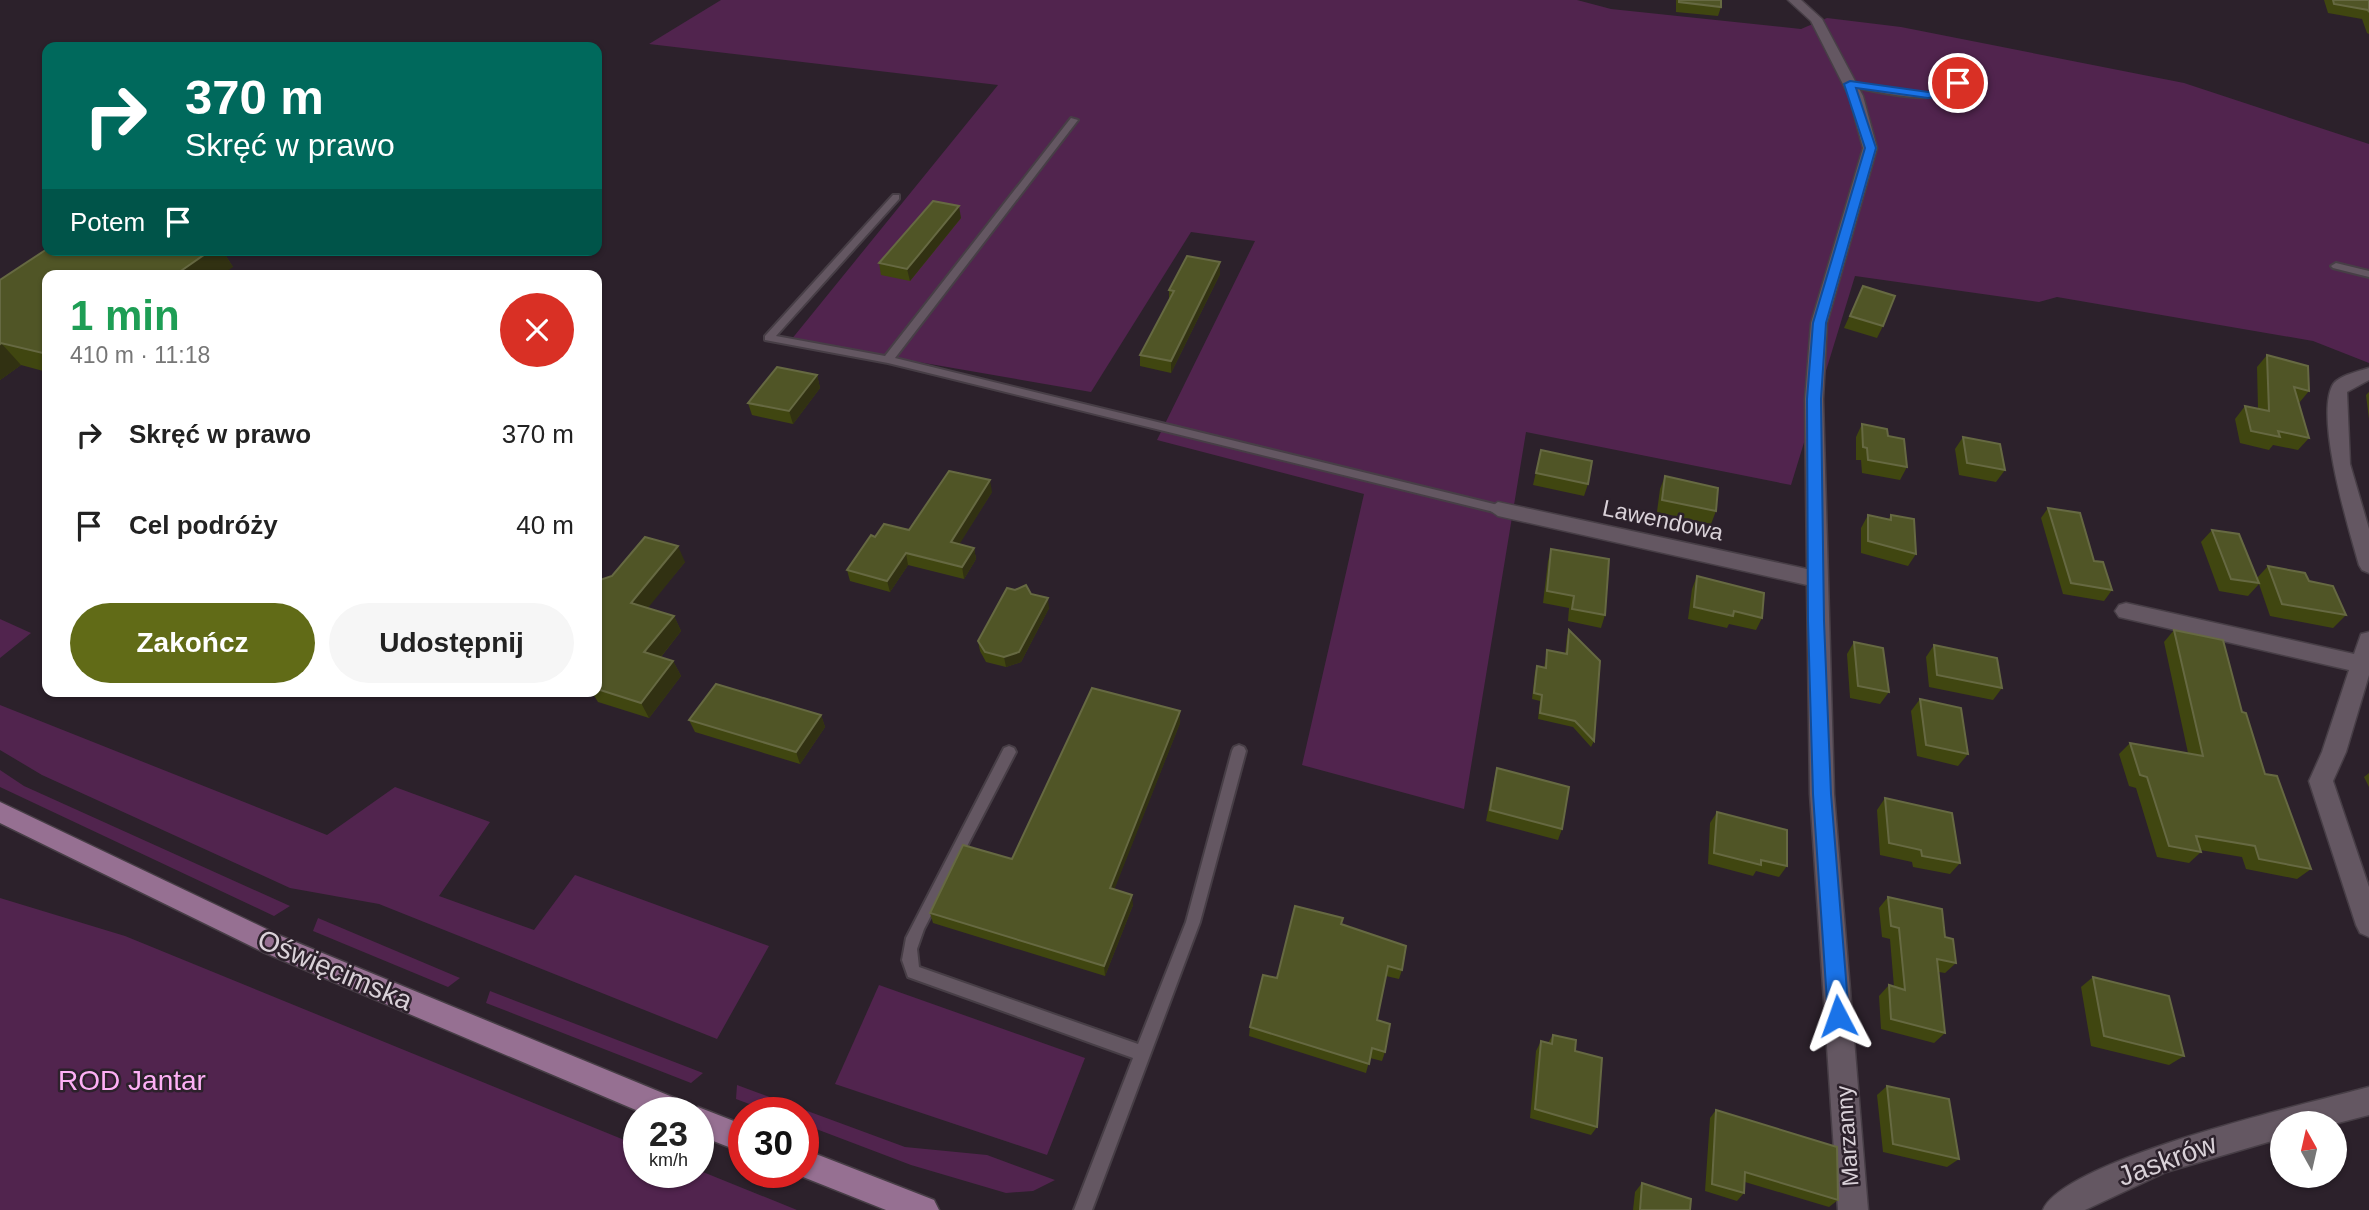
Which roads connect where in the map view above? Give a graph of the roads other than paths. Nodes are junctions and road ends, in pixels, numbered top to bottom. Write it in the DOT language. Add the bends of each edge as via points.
graph roads {
  1 [pos="1794,0"];
  2 [pos="1959,70"];
  3 [pos="1850,84"];
  4 [pos="1074,120"];
  5 [pos="896,197"];
  6 [pos="2336,266"];
  7 [pos="2369,274"];
  8 [pos="888,360"];
  9 [pos="2369,374"];
  10 [pos="1498,509"];
  11 [pos="2369,565"];
  12 [pos="1817,579"];
  13 [pos="2126,611"];
  14 [pos="2369,640"];
  15 [pos="2361,664"];
  16 [pos="1239,751"];
  17 [pos="1009,752"];
  18 [pos="0,813"];
  19 [pos="2369,925"];
  20 [pos="1141,1052"];
  21 [pos="639,1097"];
  22 [pos="2369,1101"];
  23 [pos="2332,1111"];
  24 [pos="2270,1127"];
  25 [pos="819,1169"];
  26 [pos="924,1210"];
  27 [pos="1083,1210"];
  28 [pos="1853,1210"];
  29 [pos="2058,1210"];
  1 -- 3 [label="street, Marzanny" via="1816,19"];
  2 -- 3 [label="lane" via="1958,87 1943,94"];
  3 -- 12 [label="street, Marzanny" via="1870,148 1819,323 1814,399"];
  4 -- 8 [label="lane"];
  5 -- 8 [label="lane" via="769,338"];
  6 -- 7 [label="lane"];
  8 -- 10 [label="lane"];
  9 -- 11 [label="street" via="2343,384 2338,392 2341,464"];
  10 -- 12 [label="street, Lawendowa"];
  12 -- 28 [label="street, Marzanny" via="1822,794"];
  13 -- 15 [label="street"];
  14 -- 15 [label="street"];
  15 -- 19 [label="street" via="2321,781"];
  16 -- 20 [label="lane" via="1192,922"];
  17 -- 20 [label="lane" via="918,926 908,961 913,972"];
  18 -- 21 [label="main road, Oświęcimska" via="272,944"];
  20 -- 27 [label="lane"];
  22 -- 23 [label="street, Jaskrów"];
  24 -- 29 [label="street, Jaskrów" via="2129,1171"];
  25 -- 26 [label="main road"];
}
